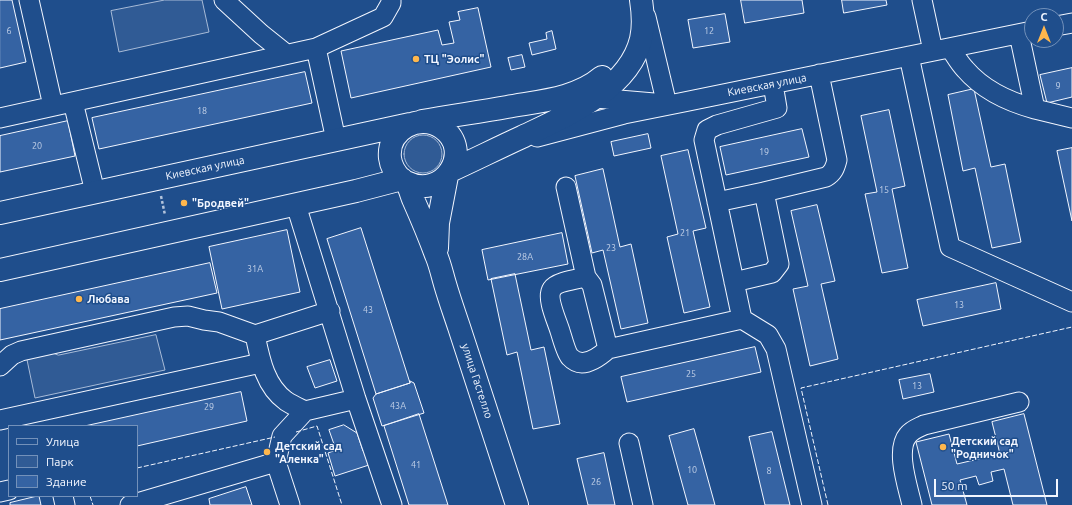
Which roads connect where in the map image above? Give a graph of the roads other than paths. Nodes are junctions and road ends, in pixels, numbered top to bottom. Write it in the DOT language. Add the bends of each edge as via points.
graph roads {
  1 [pos="29,0"];
  2 [pos="224,0"];
  3 [pos="391,0"];
  4 [pos="641,0"];
  5 [pos="922,0"];
  6 [pos="1024,33"];
  7 [pos="316,48"];
  8 [pos="1027,48"];
  9 [pos="941,50"];
  10 [pos="286,54"];
  11 [pos="909,56"];
  12 [pos="819,74"];
  13 [pos="773,84"];
  14 [pos="558,98"];
  15 [pos="596,98"];
  16 [pos="73,102"];
  17 [pos="667,105"];
  18 [pos="53,106"];
  19 [pos="1035,109"];
  20 [pos="0,118"];
  21 [pos="1072,118"];
  22 [pos="416,122"];
  23 [pos="336,140"];
  24 [pos="504,145"];
  25 [pos="449,174"];
  26 [pos="404,181"];
  27 [pos="566,187"];
  28 [pos="94,192"];
  29 [pos="764,192"];
  30 [pos="717,202"];
  31 [pos="296,205"];
  32 [pos="0,213"];
  33 [pos="437,257"];
  34 [pos="0,270"];
  35 [pos="586,277"];
  36 [pos="734,282"];
  37 [pos="1072,302"];
  38 [pos="330,311"];
  39 [pos="742,319"];
  40 [pos="255,335"];
  41 [pos="608,349"];
  42 [pos="261,363"];
  43 [pos="0,366"];
  44 [pos="356,399"];
  45 [pos="1019,402"];
  46 [pos="305,411"];
  47 [pos="0,420"];
  48 [pos="629,443"];
  49 [pos="276,462"];
  50 [pos="130,505"];
  51 [pos="290,505"];
  52 [pos="392,505"];
  53 [pos="517,505"];
  54 [pos="643,505"];
  55 [pos="812,505"];
  56 [pos="912,505"];
  1 -- 18 [label="street"];
  2 -- 10 [label="street"];
  3 -- 7 [label="street" via="383,17"];
  4 -- 14 [label="main road, Киевская улица" via="633,40 617,64 595,83"];
  4 -- 15 [label="main road, Киевская улица" via="643,29 636,53 622,74"];
  4 -- 17 [label="street"];
  5 -- 9 [label="street"];
  6 -- 9 [label="street, Киевская улица"];
  7 -- 10 [label="street"];
  7 -- 23 [label="street"];
  8 -- 19 [label="street"];
  9 -- 11 [label="street, Киевская улица"];
  9 -- 19 [label="street" via="982,85 1007,100"];
  10 -- 16 [label="street"];
  11 -- 12 [label="street, Киевская улица"];
  11 -- 37 [label="street" via="950,247"];
  12 -- 13 [label="street, Киевская улица"];
  12 -- 29 [label="street" via="837,160 835,167 826,178"];
  13 -- 17 [label="street, Киевская улица"];
  13 -- 30 [label="street" via="777,108 707,130 704,140"];
  14 -- 15 [label="main road"];
  14 -- 22 [label="main road, Киевская улица"];
  15 -- 17 [label="street"];
  15 -- 24 [label="main road, Киевская улица" via="573,112"];
  16 -- 18 [label="street"];
  16 -- 28 [label="street"];
  17 -- 24 [label="street, Киевская улица"];
  18 -- 20 [label="street"];
  19 -- 21 [label="street"];
  22 -- 23 [label="main road, Киевская улица"];
  22 -- 25 [label="main road" via="433,123 442,128 452,140 455,156"];
  22 -- 26 [label="main road" via="398,132 391,146 392,167"];
  23 -- 28 [label="main road, Киевская улица"];
  24 -- 25 [label="main road, Киевская улица"];
  25 -- 26 [label="main road" via="430,186 415,186"];
  25 -- 33 [label="main road" via="438,223"];
  26 -- 31 [label="main road"];
  26 -- 33 [label="main road"];
  27 -- 35 [label="street"];
  28 -- 32 [label="main road, Киевская улица"];
  29 -- 30 [label="street"];
  29 -- 36 [label="street" via="779,264 772,273"];
  30 -- 36 [label="street"];
  31 -- 34 [label="main road"];
  31 -- 38 [label="street"];
  33 -- 53 [label="main road, улица Гастелло"];
  35 -- 41 [label="street" via="592,285"];
  35 -- 41 [label="street" via="555,285 551,290 550,300 569,356 578,362 587,362"];
  36 -- 39 [label="street"];
  38 -- 40 [label="street"];
  38 -- 44 [label="street"];
  39 -- 41 [label="street"];
  39 -- 55 [label="street" via="768,335 776,348"];
  40 -- 42 [label="street"];
  40 -- 43 [label="street" via="219,322 181,316 21,351"];
  42 -- 46 [label="street" via="268,378 286,401"];
  42 -- 47 [label="street"];
  44 -- 46 [label="street"];
  44 -- 52 [label="street"];
  45 -- 56 [label="street" via="924,425 908,435 902,455"];
  46 -- 49 [label="street" via="282,436"];
  48 -- 54 [label="street"];
  49 -- 50 [label="street"];
  49 -- 51 [label="street"];
}
